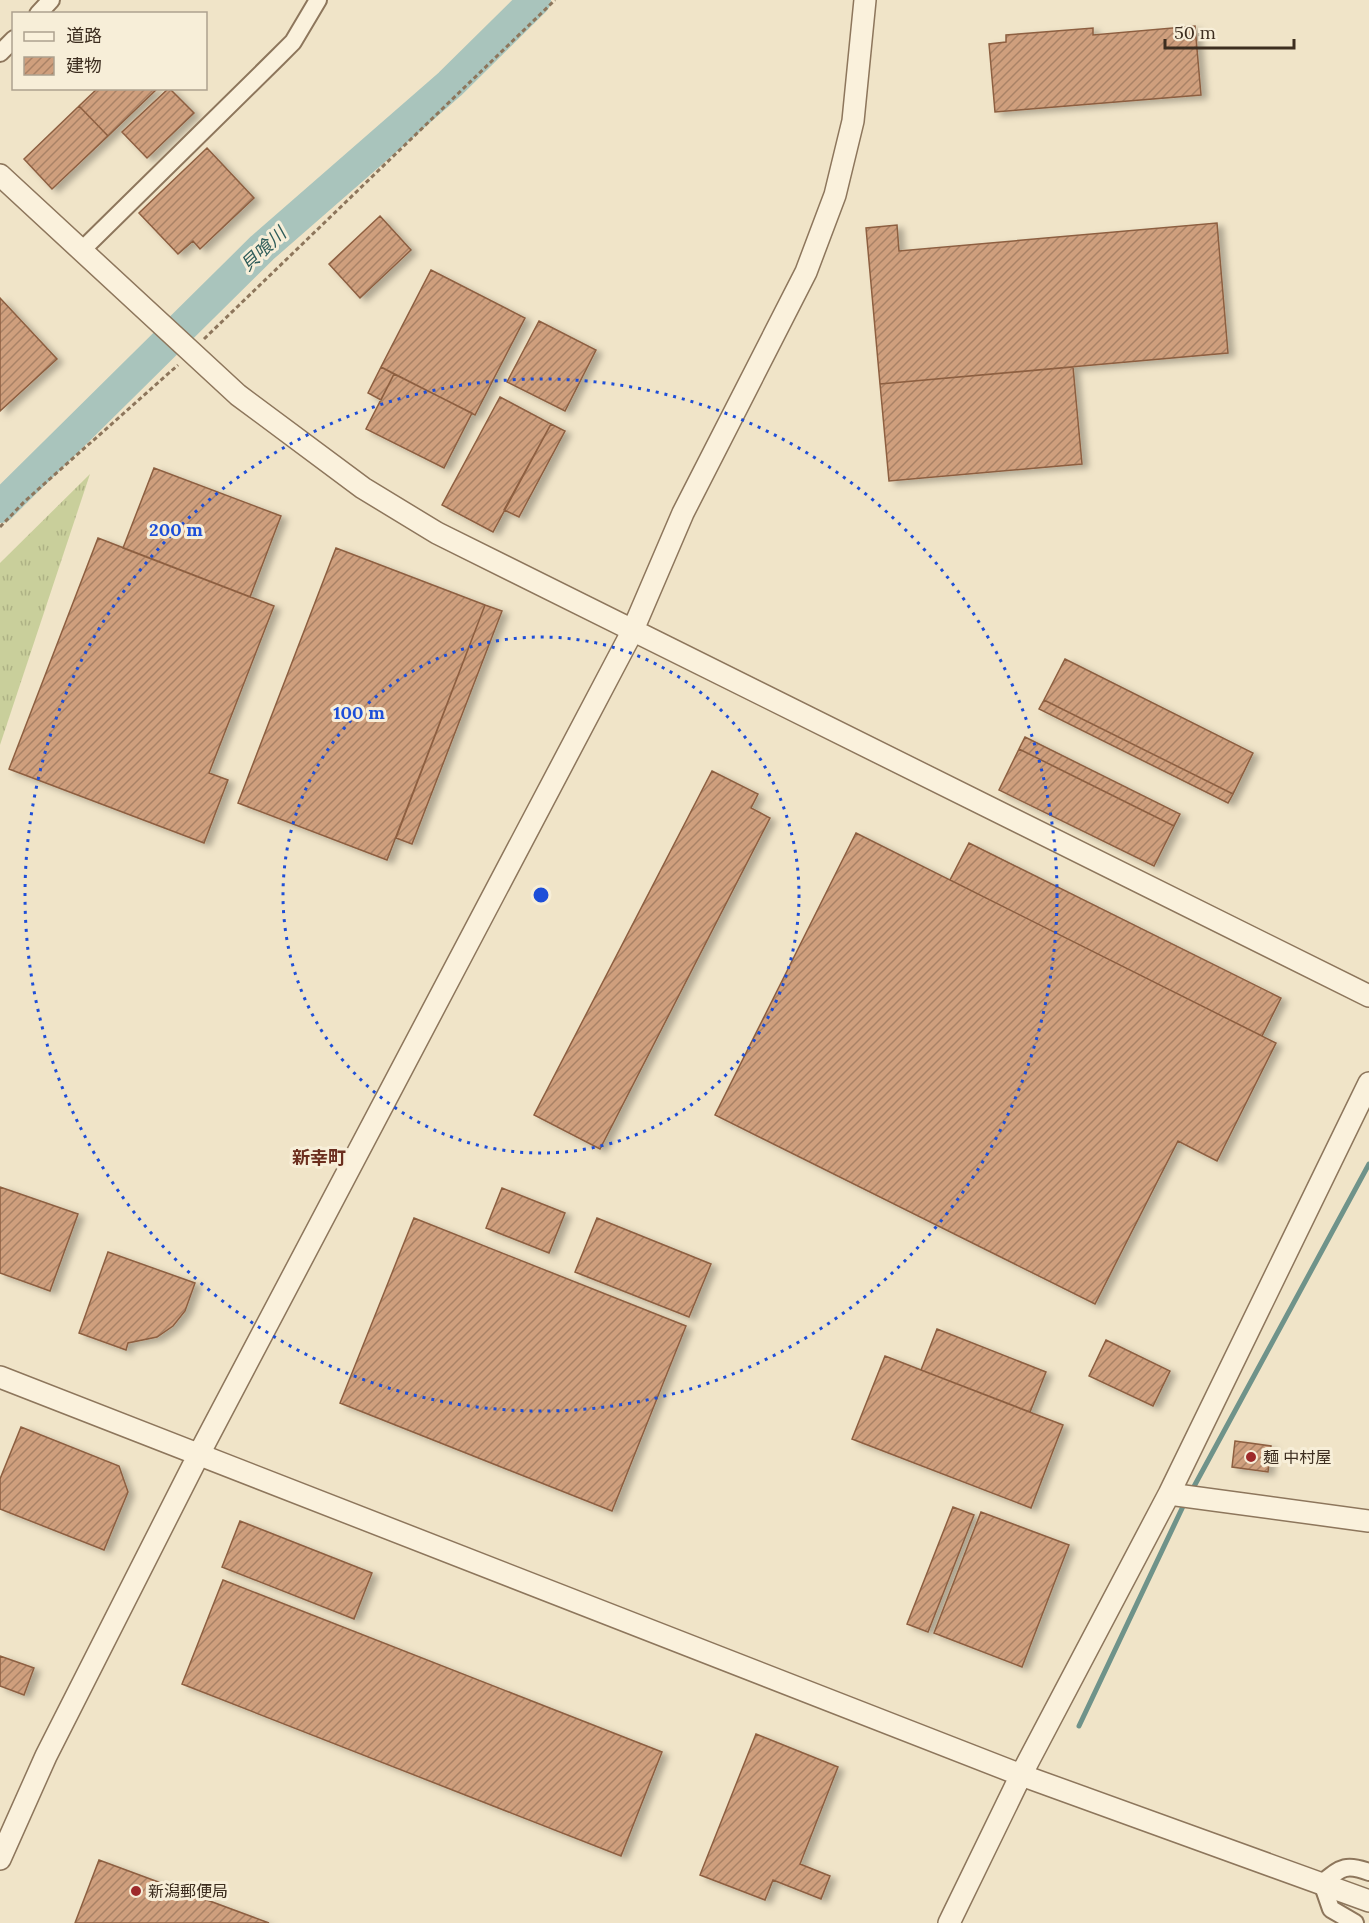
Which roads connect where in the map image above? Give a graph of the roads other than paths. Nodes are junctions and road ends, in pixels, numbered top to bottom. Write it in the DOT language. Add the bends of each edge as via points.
graph roads {
  1 [pos="51,0"];
  2 [pos="318,0"];
  3 [pos="866,0"];
  4 [pos="40,12"];
  5 [pos="12,41"];
  6 [pos="0,53"];
  7 [pos="0,175"];
  8 [pos="81,251"];
  9 [pos="632,632"];
  10 [pos="1369,996"];
  11 [pos="1369,1083"];
  12 [pos="0,1377"];
  13 [pos="199,1454"];
  14 [pos="1169,1494"];
  15 [pos="1369,1521"];
  16 [pos="1021,1775"];
  17 [pos="0,1859"];
  18 [pos="1369,1872"];
  19 [pos="1322,1883"];
  20 [pos="1369,1901"];
  21 [pos="949,1923"];
  22 [pos="1355,1923"];
  1 -- 4 [label="street"];
  2 -- 8 [label="street" via="293,42 278,58"];
  3 -- 9 [label="street" via="854,121 834,195 806,272 683,513"];
  5 -- 6 [label="street"];
  7 -- 8 [label="street"];
  8 -- 9 [label="street" via="188,351 277,426 363,488 437,533"];
  9 -- 10 [label="street"];
  9 -- 13 [label="street"];
  11 -- 14 [label="street"];
  12 -- 13 [label="street"];
  13 -- 16 [label="street"];
  13 -- 17 [label="street" via="46,1756"];
  14 -- 15 [label="street"];
  14 -- 16 [label="street"];
  16 -- 19 [label="street"];
  16 -- 21 [label="street"];
  18 -- 19 [label="street" via="1352,1866 1339,1869"];
  19 -- 20 [label="street"];
  19 -- 22 [label="street" via="1331,1909"];
}
